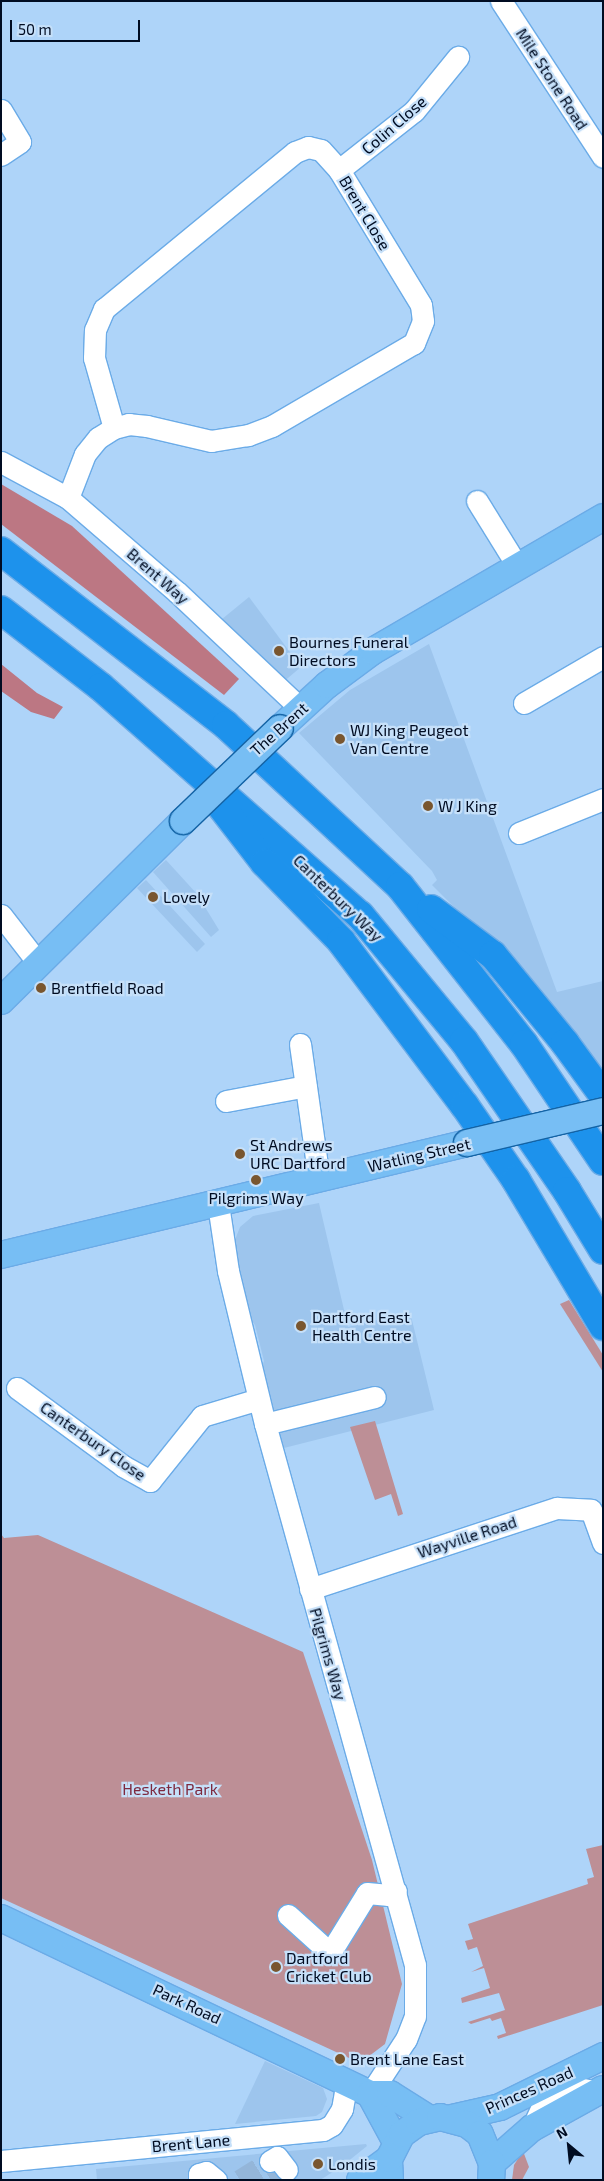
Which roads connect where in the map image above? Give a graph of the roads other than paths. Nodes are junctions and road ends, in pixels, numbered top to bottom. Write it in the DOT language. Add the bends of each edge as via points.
graph roads {
  1 [pos="501,1"];
  2 [pos="458,57"];
  3 [pos="1,110"];
  4 [pos="1,155"];
  5 [pos="603,157"];
  6 [pos="339,170"];
  7 [pos="114,428"];
  8 [pos="1,462"];
  9 [pos="68,498"];
  10 [pos="478,501"];
  11 [pos="603,517"];
  12 [pos="1,551"];
  13 [pos="518,567"];
  14 [pos="1,610"];
  15 [pos="603,657"];
  16 [pos="524,703"];
  17 [pos="301,709"];
  18 [pos="190,764"];
  19 [pos="603,799"];
  20 [pos="519,833"];
  21 [pos="400,886"];
  22 [pos="1,915"];
  23 [pos="39,964"];
  24 [pos="1,1001"];
  25 [pos="300,1044"];
  26 [pos="306,1086"];
  27 [pos="603,1095"];
  28 [pos="226,1101"];
  29 [pos="603,1111"];
  30 [pos="603,1161"];
  31 [pos="319,1179"];
  32 [pos="218,1204"];
  33 [pos="603,1250"];
  34 [pos="1,1255"];
  35 [pos="603,1326"];
  36 [pos="17,1388"];
  37 [pos="375,1397"];
  38 [pos="258,1399"];
  39 [pos="265,1424"];
  40 [pos="603,1543"];
  41 [pos="310,1589"];
  42 [pos="396,1890"];
  43 [pos="288,1915"];
  44 [pos="1,1918"];
  45 [pos="603,2056"];
  46 [pos="347,2081"];
  47 [pos="600,2090"];
  48 [pos="370,2094"];
  49 [pos="440,2118"];
  50 [pos="1,2160"];
  51 [pos="392,2160"];
  52 [pos="492,2171"];
  53 [pos="200,2180"];
  54 [pos="216,2180"];
  55 [pos="360,2180"];
  1 -- 5 [label="street, Mile Stone Road"];
  2 -- 6 [label="street, Colin Close" via="453,80"];
  3 -- 4 [label="street" via="20,142"];
  6 -- 7 [label="street, Brent Close" via="320,149 308,147 297,151 106,305 96,324 94,351"];
  6 -- 7 [label="street, Brent Close" via="421,305 423,321 414,344 272,426 248,436 211,442 147,426 129,424"];
  7 -- 9 [label="street" via="100,436 85,454"];
  8 -- 9 [label="street, Brent Way"];
  9 -- 17 [label="street, Brent Way" via="177,592"];
  10 -- 13 [label="street"];
  11 -- 13 [label="main road, The Brent"];
  12 -- 21 [label="highway" via="226,726"];
  13 -- 17 [label="main road, The Brent" via="373,651"];
  14 -- 18 [label="highway, Canterbury Way" via="101,686"];
  15 -- 16 [label="street"];
  17 -- 23 [label="main road, The Brent, bridge"];
  18 -- 33 [label="highway, Canterbury Way" via="360,915 418,981 509,1103"];
  18 -- 35 [label="highway" via="250,845 341,941 465,1106 516,1180"];
  19 -- 20 [label="street"];
  21 -- 27 [label="highway" via="493,955 566,1043"];
  21 -- 30 [label="highway" via="524,1044"];
  22 -- 23 [label="street"];
  23 -- 24 [label="main road, The Brent"];
  25 -- 26 [label="street"];
  26 -- 28 [label="street"];
  26 -- 31 [label="street"];
  29 -- 31 [label="main road, Watling Street, bridge"];
  31 -- 32 [label="main road, Watling Street"];
  32 -- 34 [label="main road, Watling Street"];
  32 -- 38 [label="street, Pilgrims Way" via="226,1260"];
  36 -- 38 [label="street, Canterbury Close" via="123,1466 150,1481 202,1416"];
  37 -- 39 [label="street"];
  38 -- 39 [label="street, Pilgrims Way"];
  39 -- 41 [label="street, Pilgrims Way"];
  40 -- 41 [label="street, Wayville Road" via="592,1510 557,1508"];
  41 -- 42 [label="street, Pilgrims Way"];
  42 -- 43 [label="street" via="389,1895 368,1893 330,1953"];
  42 -- 48 [label="street, Pilgrims Way" via="415,1965 416,2016 406,2040"];
  44 -- 46 [label="main road, Park Road"];
  45 -- 49 [label="main road, Princes Road" via="500,2107"];
  46 -- 48 [label="main road, Park Road"];
  46 -- 50 [label="street, Brent Lane" via="342,2109 332,2125 295,2133"];
  47 -- 52 [label="main road, Princes Road" via="532,2128"];
  48 -- 49 [label="main road, Park Road" via="390,2094"];
  48 -- 51 [label="main road"];
  49 -- 51 [label="main road, Princes Road" via="410,2127"];
  49 -- 52 [label="main road, Park Road" via="480,2134"];
  51 -- 55 [label="main road"];
  53 -- 54 [label="street" via="199,2174 206,2172"];
}
